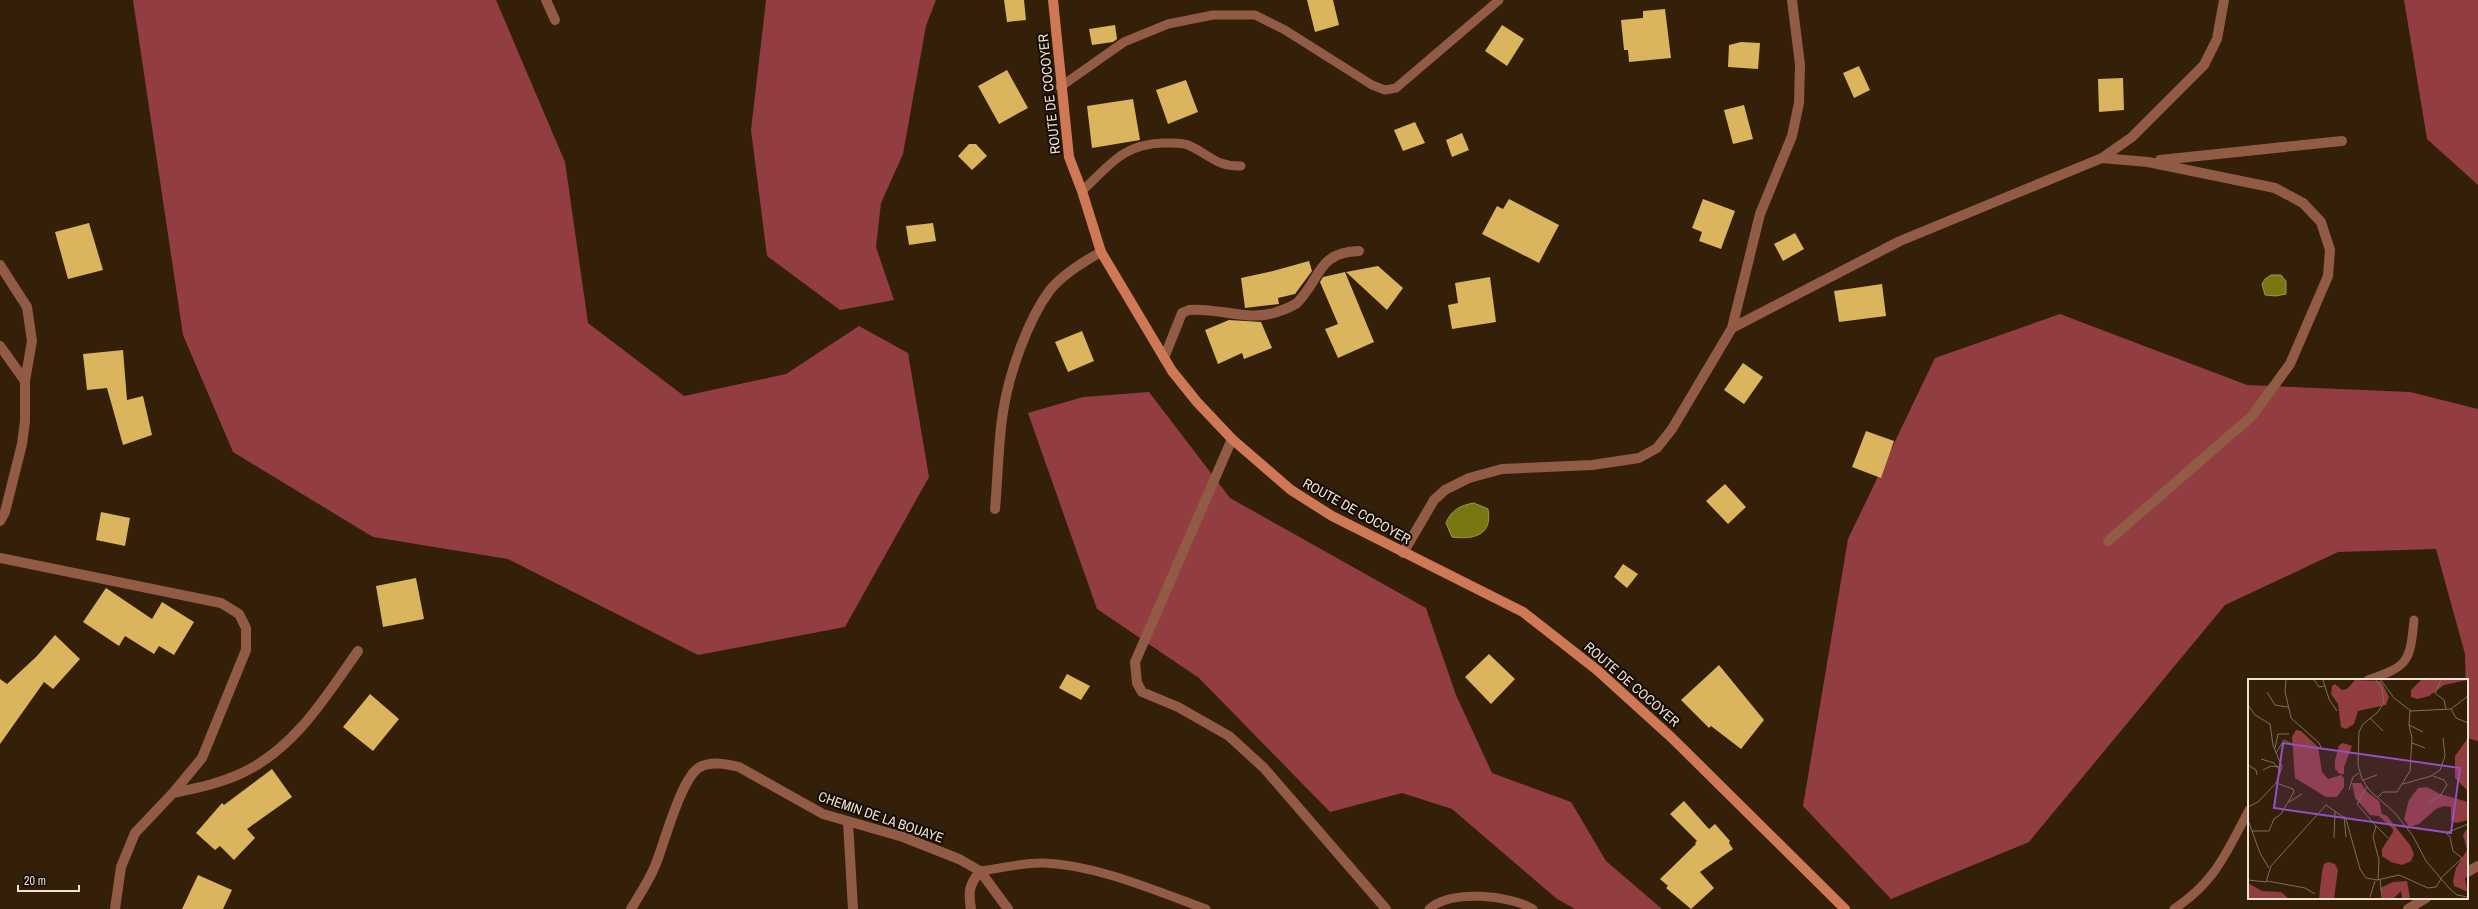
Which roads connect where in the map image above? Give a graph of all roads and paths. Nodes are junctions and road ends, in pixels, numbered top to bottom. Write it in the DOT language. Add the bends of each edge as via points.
graph roads {
  1 [pos="546,0"];
  2 [pos="1053,0"];
  3 [pos="1499,0"];
  4 [pos="1792,0"];
  5 [pos="2224,0"];
  6 [pos="555,20"];
  7 [pos="1060,87"];
  8 [pos="2342,140"];
  9 [pos="2102,158"];
  10 [pos="2148,162"];
  11 [pos="1241,166"];
  12 [pos="1082,191"];
  13 [pos="1359,251"];
  14 [pos="1101,252"];
  15 [pos="0,265"];
  16 [pos="1732,328"];
  17 [pos="0,346"];
  18 [pos="1164,358"];
  19 [pos="25,381"];
  20 [pos="1232,439"];
  21 [pos="995,509"];
  22 [pos="0,521"];
  23 [pos="2108,541"];
  24 [pos="1403,553"];
  25 [pos="0,558"];
  26 [pos="2414,620"];
  27 [pos="358,651"];
  28 [pos="2371,679"];
  29 [pos="174,793"];
  30 [pos="2248,812"];
  31 [pos="848,822"];
  32 [pos="2478,866"];
  33 [pos="980,871"];
  34 [pos="2468,871"];
  35 [pos="2424,899"];
  36 [pos="115,909"];
  37 [pos="631,909"];
  38 [pos="853,909"];
  39 [pos="971,909"];
  40 [pos="1008,909"];
  41 [pos="1206,909"];
  42 [pos="1386,909"];
  43 [pos="1429,909"];
  44 [pos="1533,909"];
  45 [pos="1846,909"];
  46 [pos="2174,909"];
  47 [pos="2408,909"];
  1 -- 6 [label="street"];
  2 -- 7 [label="main road, ROUTE DE COCOYER"];
  3 -- 7 [label="lane" via="1396,88 1385,90 1372,85 1285,30 1255,15 1213,15 1168,24 1124,42"];
  4 -- 16 [label="street" via="1800,65 1799,103 1792,136 1760,214"];
  5 -- 9 [label="street" via="2217,39 2204,65 2132,137"];
  7 -- 12 [label="main road, ROUTE DE COCOYER" via="1069,157"];
  8 -- 10 [label="street"];
  9 -- 10 [label="street"];
  9 -- 16 [label="street" via="1900,241"];
  10 -- 23 [label="street" via="2275,188 2303,203 2321,222 2330,250 2328,276 2290,364 2252,416"];
  11 -- 12 [label="lane" via="1219,164 1178,143 1147,144 1125,151"];
  12 -- 14 [label="main road, ROUTE DE COCOYER"];
  13 -- 18 [label="street" via="1344,251 1324,263 1296,304 1274,313 1252,316 1189,310 1182,313"];
  14 -- 18 [label="main road, ROUTE DE COCOYER"];
  14 -- 21 [label="street" via="1077,265 1050,290 1030,327 1016,363 1003,412"];
  15 -- 19 [label="street" via="26,307 30,322 32,341"];
  16 -- 24 [label="street" via="1672,429 1657,448 1639,458 1616,462 1502,469 1469,478 1445,490 1434,500"];
  17 -- 19 [label="street"];
  18 -- 20 [label="main road, ROUTE DE COCOYER" via="1197,402"];
  19 -- 22 [label="street" via="22,444 5,512"];
  20 -- 24 [label="main road, ROUTE DE COCOYER" via="1291,490 1332,516"];
  20 -- 42 [label="street" via="1136,662 1137,684 1142,692 1178,707 1235,741 1264,768"];
  24 -- 45 [label="main road, ROUTE DE COCOYER" via="1523,612 1597,670 1672,738"];
  25 -- 29 [label="street" via="220,603 239,614 246,628 246,650 202,758"];
  26 -- 28 [label="lane" via="2411,651 2397,670"];
  27 -- 29 [label="street" via="301,729 271,756 237,775"];
  29 -- 36 [label="street" via="135,833 121,867"];
  30 -- 46 [label="lane" via="2210,879 2192,897"];
  31 -- 33 [label="street, CHEMIN DE LA BOUAYE" via="903,837 959,859"];
  31 -- 37 [label="street, CHEMIN DE LA BOUAYE" via="823,814 739,767 724,764 700,767 683,791 655,866"];
  31 -- 38 [label="street"];
  32 -- 34 [label="street"];
  33 -- 39 [label="street" via="971,883 968,894"];
  33 -- 40 [label="street, CHEMIN DE LA BOUAYE"];
  33 -- 41 [label="lane" via="1042,863 1073,867 1137,885"];
  35 -- 47 [label="street"];
  43 -- 44 [label="lane" via="1435,904 1454,898 1497,897"];
}
